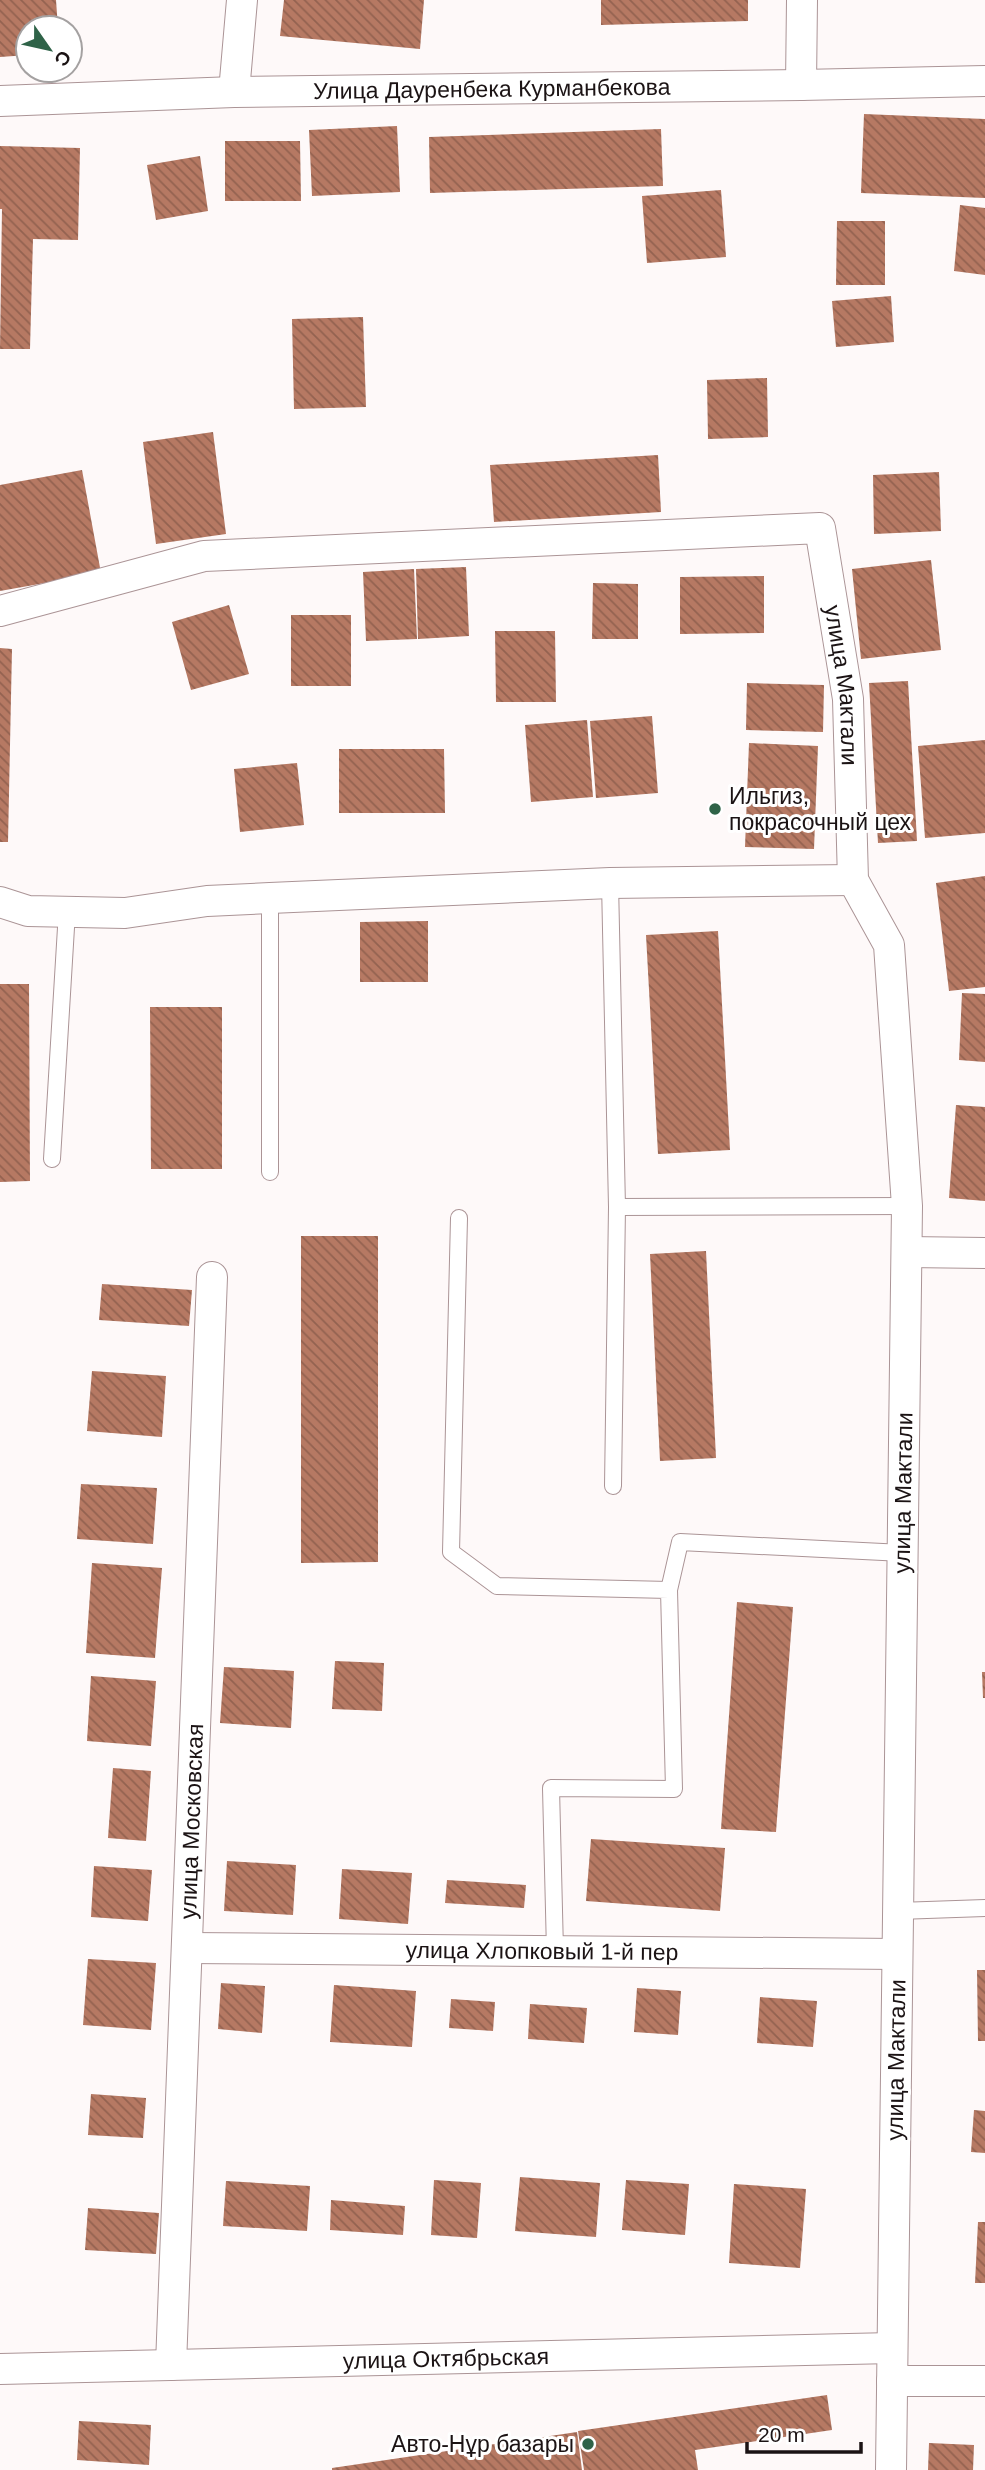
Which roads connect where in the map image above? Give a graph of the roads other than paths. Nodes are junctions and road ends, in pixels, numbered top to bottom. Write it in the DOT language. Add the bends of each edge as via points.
graph roads {
  1 [pos="242,0"];
  2 [pos="802,0"];
  3 [pos="985,81"];
  4 [pos="801,85"];
  5 [pos="234,92"];
  6 [pos="0,102"];
  7 [pos="0,611"];
  8 [pos="853,880"];
  9 [pos="610,883"];
  10 [pos="270,898"];
  11 [pos="0,902"];
  12 [pos="67,911"];
  13 [pos="52,1158"];
  14 [pos="270,1172"];
  15 [pos="907,1206"];
  16 [pos="618,1207"];
  17 [pos="459,1218"];
  18 [pos="906,1252"];
  19 [pos="985,1253"];
  20 [pos="212,1277"];
  21 [pos="613,1486"];
  22 [pos="903,1553"];
  23 [pos="669,1590"];
  24 [pos="985,1908"];
  25 [pos="898,1911"];
  26 [pos="187,1948"];
  27 [pos="555,1951"];
  28 [pos="897,1954"];
  29 [pos="892,2348"];
  30 [pos="171,2365"];
  31 [pos="0,2369"];
  32 [pos="892,2381"];
  33 [pos="985,2381"];
  34 [pos="891,2470"];
  1 -- 5 [label="street"];
  2 -- 4 [label="street"];
  3 -- 4 [label="street, Улица Дауренбека Курманбекова"];
  4 -- 5 [label="street, Улица Дауренбека Курманбекова"];
  5 -- 6 [label="street, Улица Дауренбека Курманбекова"];
  7 -- 8 [label="street, улица Мактали" via="204,556 820,528 848,699"];
  8 -- 9 [label="street"];
  8 -- 15 [label="street, улица Мактали" via="889,945"];
  9 -- 10 [label="street"];
  9 -- 16 [label="lane"];
  10 -- 12 [label="street" via="206,901 125,913"];
  10 -- 14 [label="lane"];
  11 -- 12 [label="street" via="28,911"];
  12 -- 13 [label="lane"];
  15 -- 16 [label="lane"];
  15 -- 18 [label="street, улица Мактали"];
  16 -- 21 [label="lane"];
  17 -- 23 [label="lane" via="451,1552 497,1586"];
  18 -- 19 [label="street"];
  18 -- 22 [label="street, улица Мактали"];
  20 -- 26 [label="street, улица Московская"];
  22 -- 23 [label="lane" via="680,1542"];
  22 -- 25 [label="street, улица Мактали"];
  23 -- 27 [label="lane" via="674,1789 551,1788"];
  24 -- 25 [label="lane"];
  25 -- 28 [label="street, улица Мактали"];
  26 -- 27 [label="street, улица Хлопковый 1-й пер"];
  26 -- 30 [label="street, улица Московская"];
  27 -- 28 [label="street, улица Хлопковый 1-й пер"];
  28 -- 29 [label="street, улица Мактали"];
  29 -- 30 [label="street, улица Октябрьская"];
  29 -- 32 [label="street, улица Мактали"];
  30 -- 31 [label="street, улица Октябрьская"];
  32 -- 33 [label="street"];
  32 -- 34 [label="street, улица Мактали"];
}
